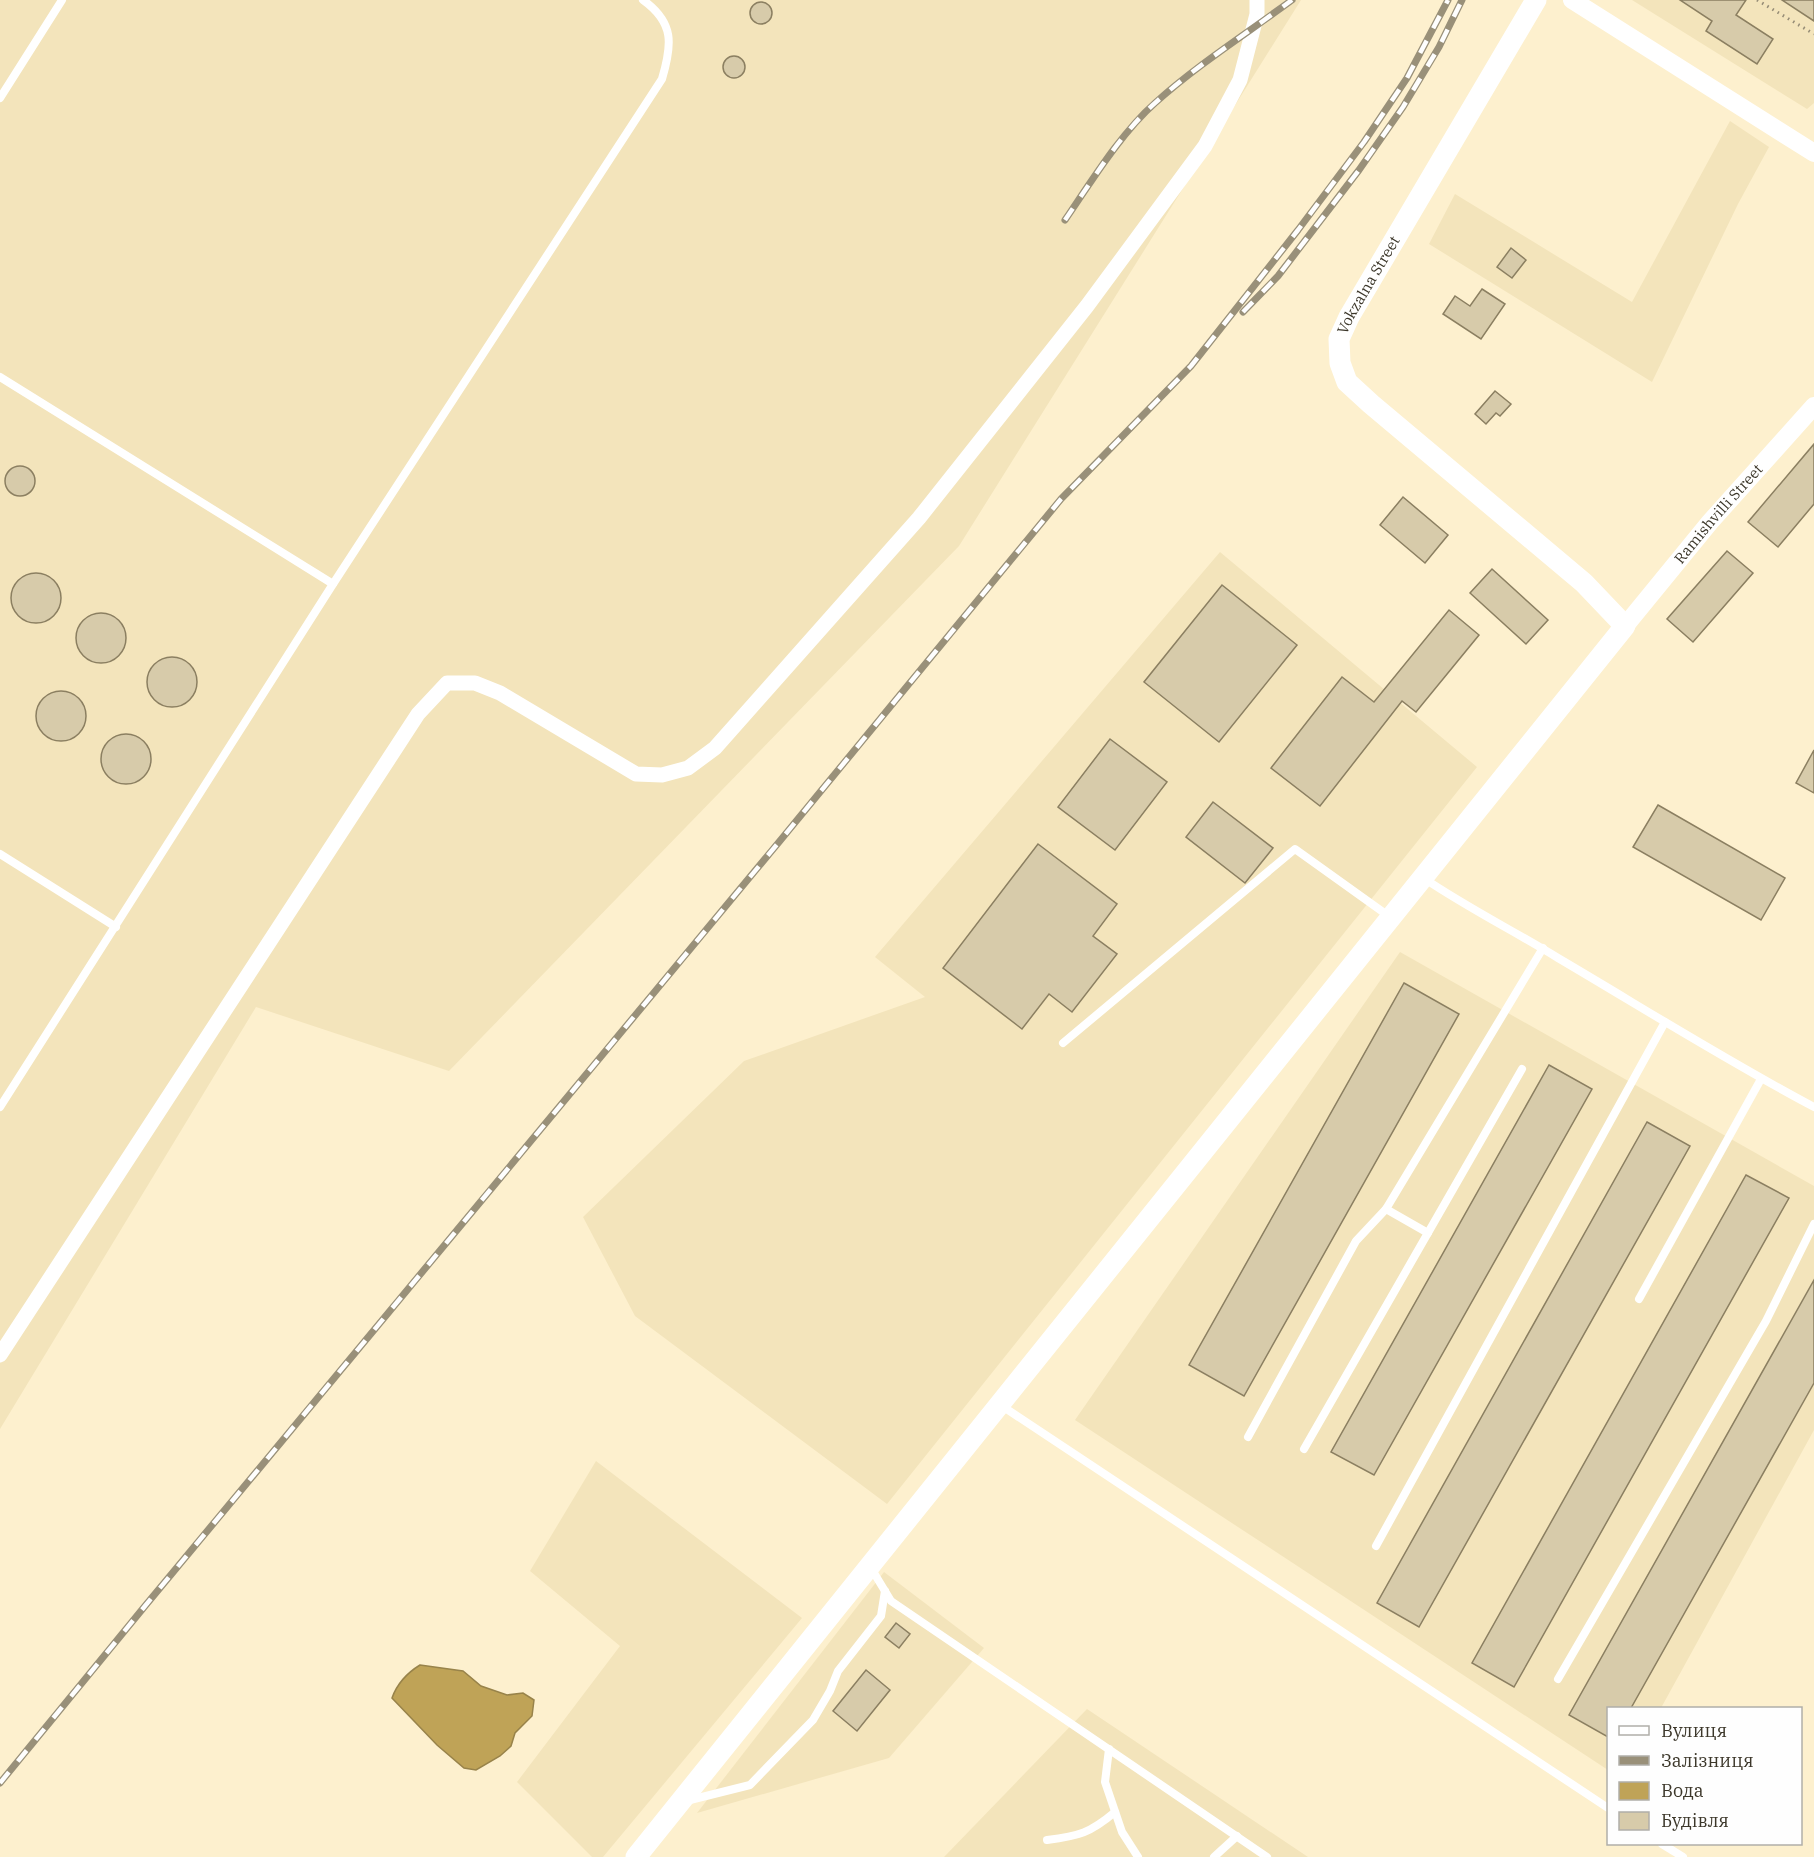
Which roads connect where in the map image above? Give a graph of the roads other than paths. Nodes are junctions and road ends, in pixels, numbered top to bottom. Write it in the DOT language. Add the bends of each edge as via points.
graph roads {
  1 [pos="62,0"];
  2 [pos="644,0"];
  3 [pos="1257,0"];
  4 [pos="1536,0"];
  5 [pos="1572,0"];
  6 [pos="0,98"];
  7 [pos="1814,153"];
  8 [pos="0,377"];
  9 [pos="1814,406"];
  10 [pos="333,584"];
  11 [pos="1625,626"];
  12 [pos="0,854"];
  13 [pos="1423,878"];
  14 [pos="1391,917"];
  15 [pos="116,927"];
  16 [pos="1543,948"];
  17 [pos="1665,1022"];
  18 [pos="1063,1043"];
  19 [pos="1522,1069"];
  20 [pos="1761,1079"];
  21 [pos="0,1107"];
  22 [pos="1814,1107"];
  23 [pos="1386,1209"];
  24 [pos="1814,1224"];
  25 [pos="1428,1233"];
  26 [pos="1640,1299"];
  27 [pos="0,1355"];
  28 [pos="1000,1405"];
  29 [pos="1248,1437"];
  30 [pos="1304,1449"];
  31 [pos="1376,1546"];
  32 [pos="871,1567"];
  33 [pos="885,1591"];
  34 [pos="1558,1679"];
  35 [pos="1109,1749"];
  36 [pos="677,1804"];
  37 [pos="1607,1807"];
  38 [pos="1115,1812"];
  39 [pos="1237,1836"];
  40 [pos="1047,1840"];
  41 [pos="1664,1845"];
  42 [pos="636,1857"];
  43 [pos="1138,1857"];
  44 [pos="1214,1857"];
  45 [pos="1267,1857"];
  46 [pos="1683,1857"];
  1 -- 6 [label="lane"];
  2 -- 10 [label="lane" via="668,26 670,53 662,79"];
  3 -- 27 [label="street" via="1240,80 1205,146 1087,306 919,518 715,748 688,768 662,775 636,774 500,693 475,683 447,683 418,714"];
  4 -- 11 [label="main road, Vokzalna Street" via="1348,317 1339,339 1340,363 1347,382 1584,583"];
  5 -- 7 [label="street"];
  8 -- 10 [label="lane"];
  9 -- 11 [label="street, Ramishvilli Street" via="1710,522"];
  10 -- 15 [label="lane"];
  11 -- 13 [label="main road"];
  12 -- 15 [label="lane"];
  13 -- 14 [label="main road"];
  13 -- 16 [label="lane" via="1459,903"];
  14 -- 18 [label="lane" via="1295,849"];
  14 -- 28 [label="main road"];
  15 -- 21 [label="lane"];
  16 -- 17 [label="lane"];
  16 -- 23 [label="lane"];
  17 -- 20 [label="lane"];
  17 -- 31 [label="lane"];
  19 -- 25 [label="lane"];
  20 -- 22 [label="lane"];
  20 -- 26 [label="lane"];
  23 -- 25 [label="lane"];
  23 -- 29 [label="lane" via="1356,1241"];
  24 -- 34 [label="lane" via="1766,1321"];
  25 -- 30 [label="lane"];
  28 -- 32 [label="main road"];
  28 -- 37 [label="lane"];
  32 -- 33 [label="lane"];
  32 -- 36 [label="main road"];
  33 -- 35 [label="lane" via="891,1602"];
  33 -- 36 [label="lane" via="881,1616 838,1671 813,1720 750,1785"];
  35 -- 38 [label="lane" via="1105,1782"];
  35 -- 39 [label="lane"];
  36 -- 42 [label="main road"];
  38 -- 40 [label="lane" via="1085,1833"];
  38 -- 43 [label="lane"];
  39 -- 44 [label="lane"];
  39 -- 45 [label="lane"];
  41 -- 46 [label="lane"];
}
